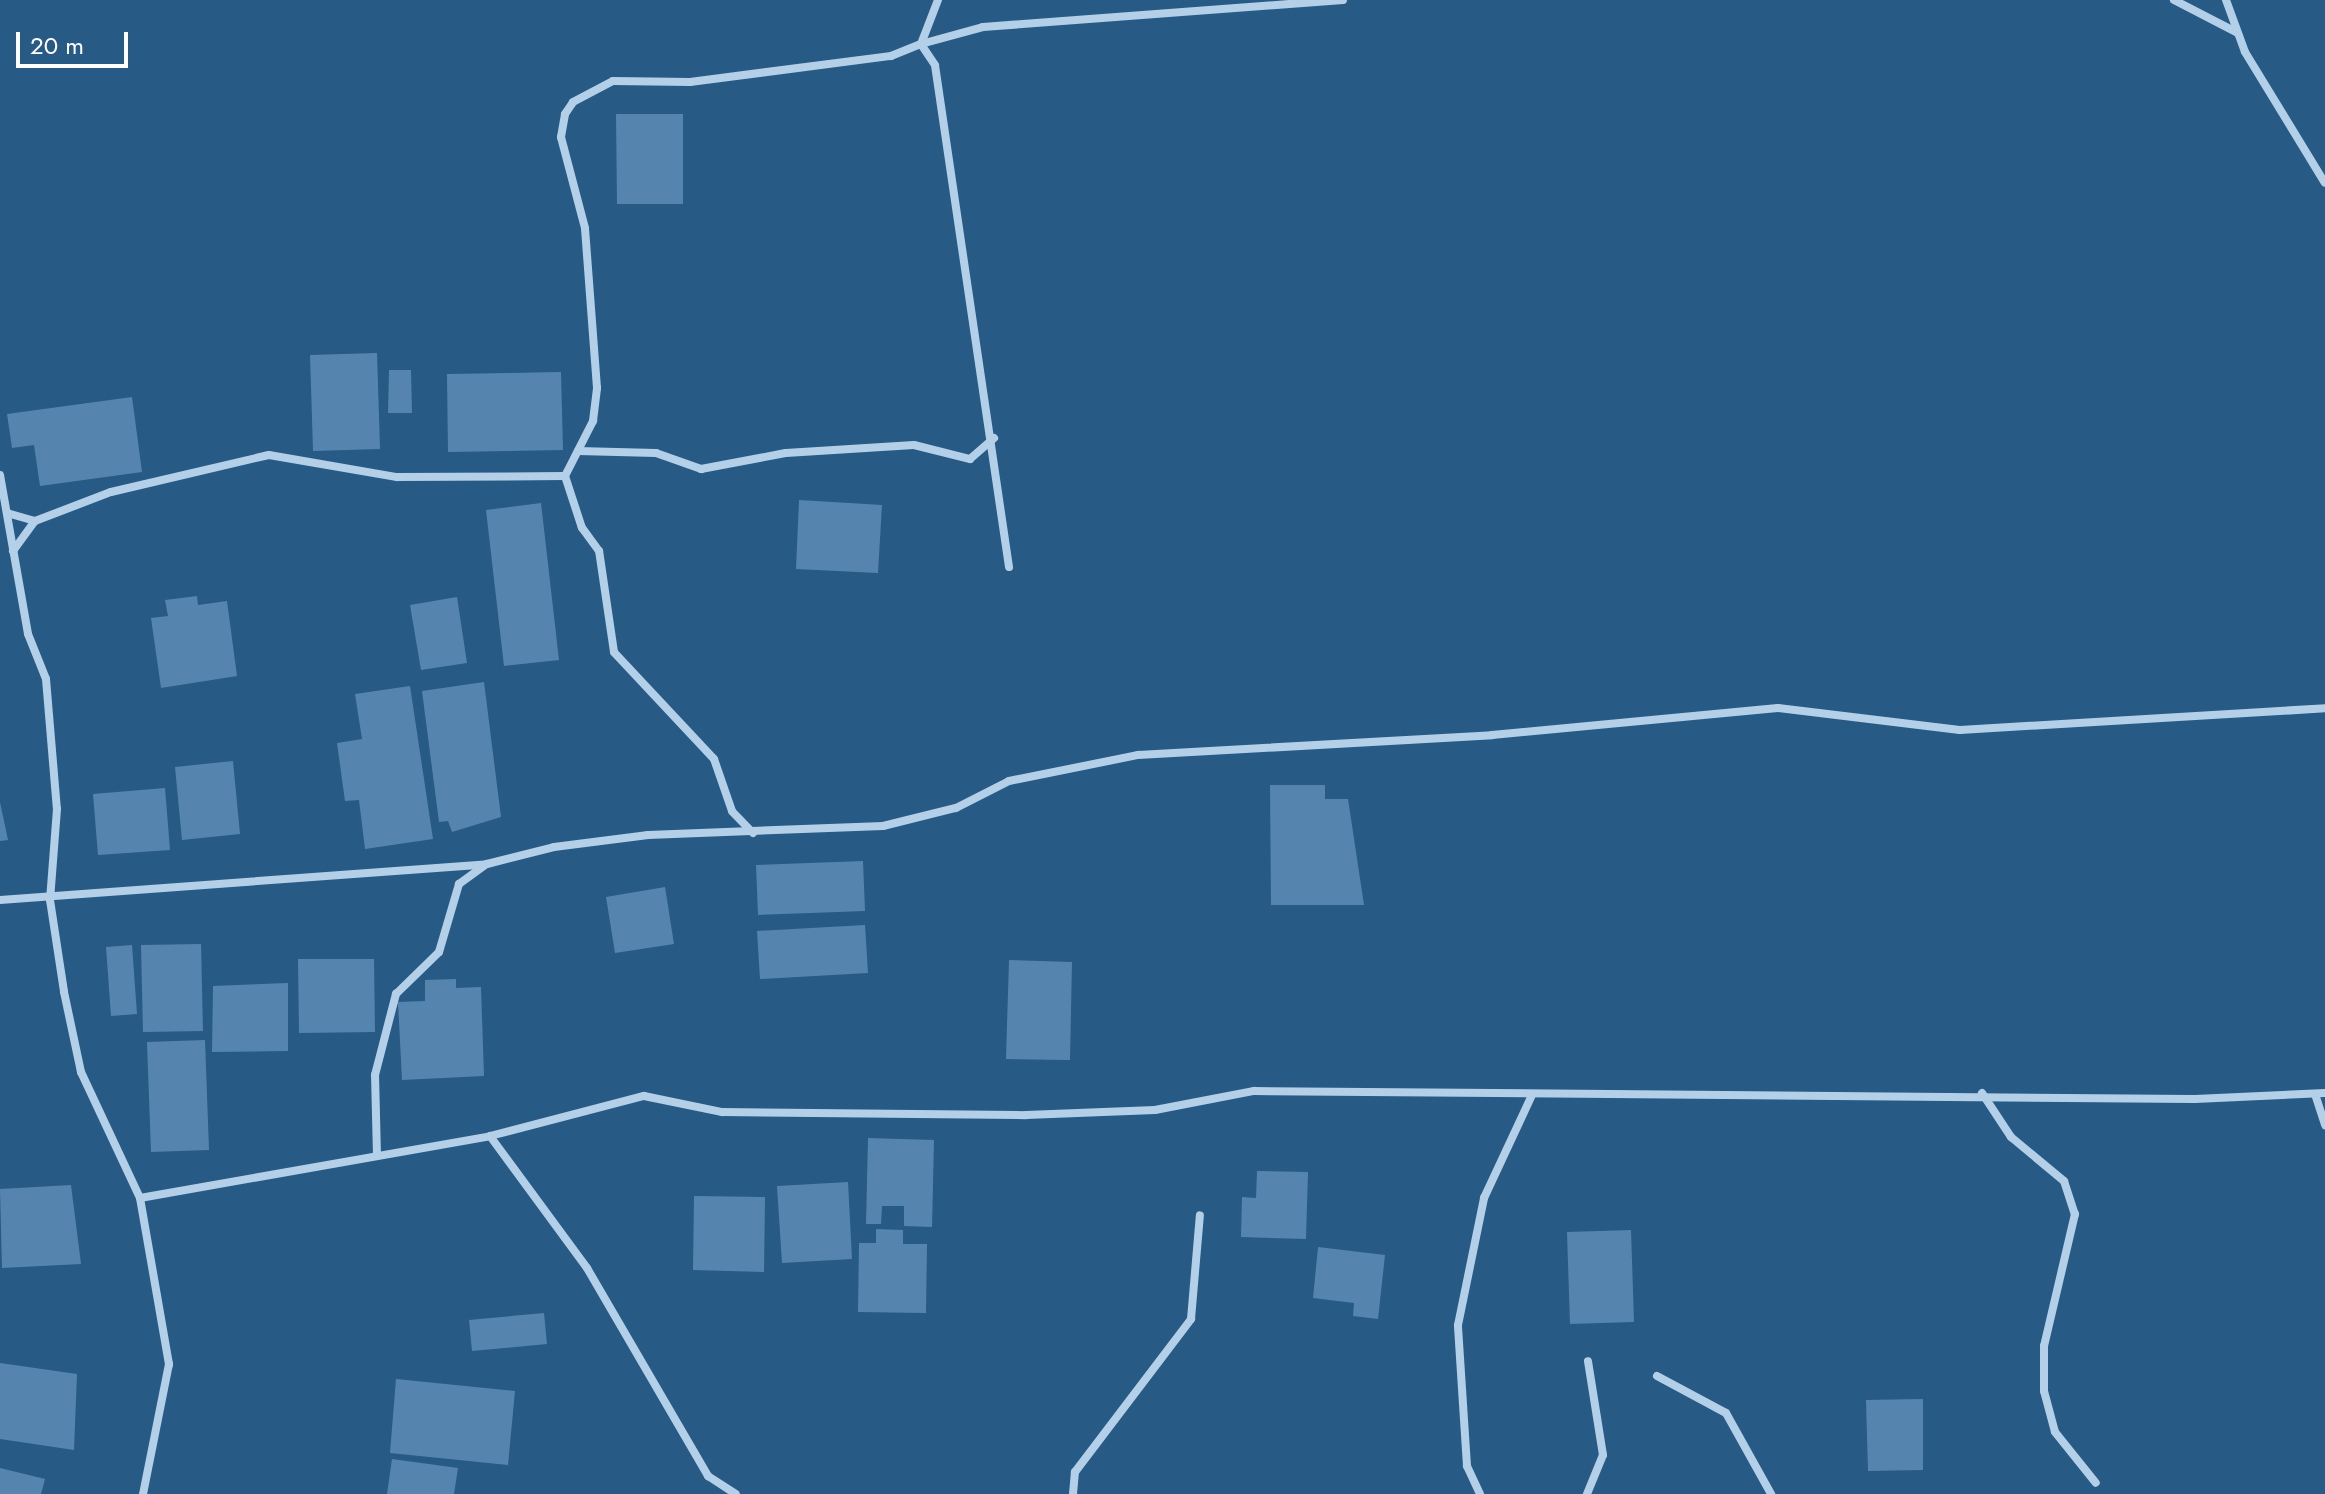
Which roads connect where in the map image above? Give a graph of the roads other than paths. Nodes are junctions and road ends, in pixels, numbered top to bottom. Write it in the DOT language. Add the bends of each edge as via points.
graph roads {
  1 [pos="938,0"];
  2 [pos="1343,0"];
  3 [pos="2174,0"];
  4 [pos="2226,0"];
  5 [pos="2236,32"];
  6 [pos="921,44"];
  7 [pos="2325,183"];
  8 [pos="994,438"];
  9 [pos="578,451"];
  10 [pos="0,475"];
  11 [pos="565,476"];
  12 [pos="7,513"];
  13 [pos="35,521"];
  14 [pos="13,551"];
  15 [pos="1009,567"];
  16 [pos="2325,708"];
  17 [pos="753,833"];
  18 [pos="487,864"];
  19 [pos="0,900"];
  20 [pos="50,900"];
  21 [pos="1982,1093"];
  22 [pos="2320,1094"];
  23 [pos="1532,1095"];
  24 [pos="2325,1125"];
  25 [pos="490,1136"];
  26 [pos="377,1156"];
  27 [pos="140,1198"];
  28 [pos="1200,1215"];
  29 [pos="1588,1361"];
  30 [pos="1657,1376"];
  31 [pos="2096,1483"];
  32 [pos="143,1494"];
  33 [pos="736,1494"];
  34 [pos="1073,1494"];
  35 [pos="1480,1494"];
  36 [pos="1587,1494"];
  37 [pos="1771,1494"];
  1 -- 6 [label="street"];
  2 -- 6 [label="street" via="983,27"];
  3 -- 5 [label="street"];
  4 -- 5 [label="street"];
  5 -- 7 [label="street"];
  6 -- 8 [label="street" via="935,65"];
  6 -- 9 [label="street" via="891,56 690,82 613,81 573,102 561,137 585,228 597,388"];
  8 -- 9 [label="street" via="970,459 914,445 786,453 701,469 656,453"];
  8 -- 15 [label="street"];
  9 -- 11 [label="street"];
  10 -- 12 [label="street"];
  11 -- 13 [label="street" via="426,478 269,455 234,458"];
  11 -- 17 [label="street" via="582,528 599,551 614,652 714,759 732,811"];
  12 -- 13 [label="street"];
  12 -- 14 [label="street"];
  13 -- 14 [label="street"];
  14 -- 20 [label="street" via="51,720 57,809"];
  16 -- 17 [label="street" via="1960,730 1778,708 1492,735 1138,755 1009,781 956,808 883,826"];
  17 -- 18 [label="street" via="648,835"];
  18 -- 20 [label="street" via="184,881"];
  18 -- 26 [label="street" via="459,884 439,952 396,994 375,1075"];
  19 -- 20 [label="street"];
  20 -- 27 [label="street" via="81,1072"];
  21 -- 22 [label="street"];
  21 -- 23 [label="street"];
  21 -- 31 [label="street" via="2011,1137 2064,1181 2075,1214 2044,1346 2044,1391 2055,1432"];
  22 -- 24 [label="street"];
  23 -- 25 [label="street" via="1254,1091 1155,1110 1026,1115 722,1112 644,1096"];
  23 -- 35 [label="street" via="1484,1198 1458,1325 1467,1466"];
  25 -- 26 [label="street"];
  25 -- 33 [label="street" via="587,1268 708,1476"];
  26 -- 27 [label="street"];
  27 -- 32 [label="street" via="169,1364"];
  28 -- 34 [label="street" via="1191,1319 1075,1472"];
  29 -- 36 [label="street" via="1603,1455"];
  30 -- 37 [label="street" via="1726,1413"];
}
